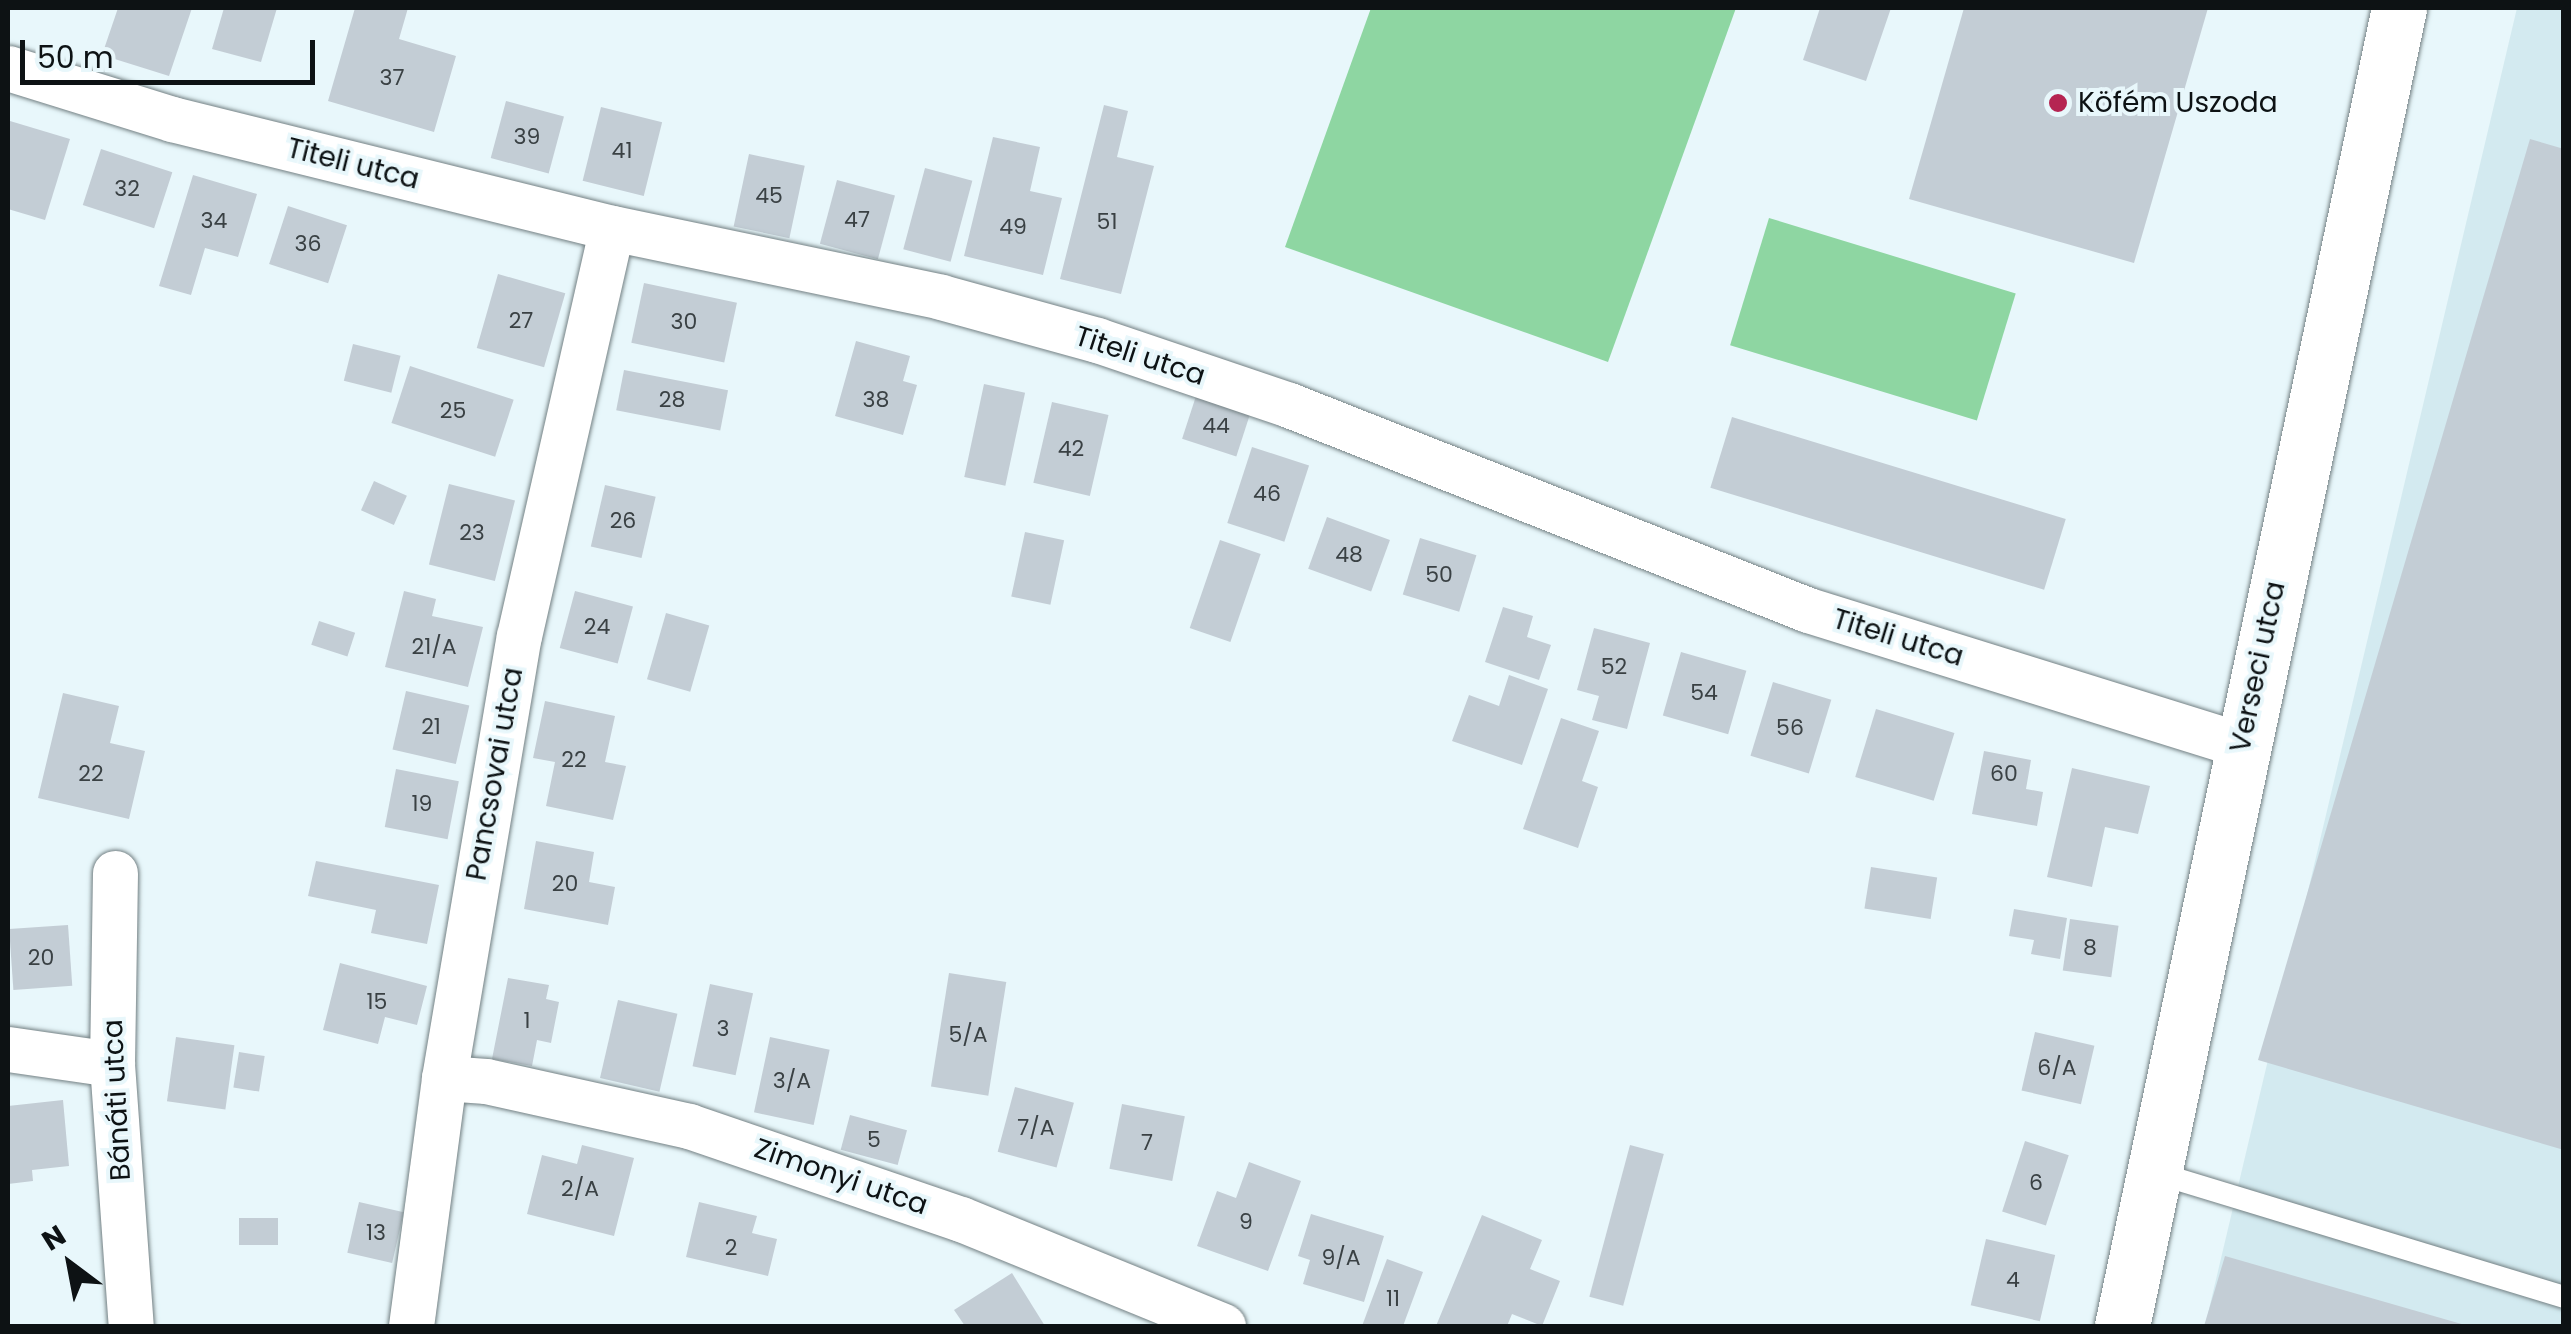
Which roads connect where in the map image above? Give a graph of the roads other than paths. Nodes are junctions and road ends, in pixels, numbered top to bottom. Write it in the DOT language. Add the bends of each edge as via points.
graph roads {
  1 [pos="2399,8"];
  2 [pos="8,68"];
  3 [pos="612,228"];
  4 [pos="2241,746"];
  5 [pos="114,873"];
  6 [pos="8,1049"];
  7 [pos="112,1064"];
  8 [pos="444,1078"];
  9 [pos="2150,1172"];
  10 [pos="2564,1296"];
  11 [pos="1215,1325"];
  12 [pos="131,1326"];
  13 [pos="411,1326"];
  14 [pos="2122,1326"];
  1 -- 4 [label="street, Verseci utca"];
  2 -- 3 [label="street, Titeli utca" via="172,120"];
  3 -- 4 [label="street, Titeli utca" via="940,296 1097,340 1289,405 1808,610"];
  3 -- 8 [label="street, Pancsovai utca" via="519,636"];
  4 -- 9 [label="street, Verseci utca"];
  5 -- 7 [label="street, Bánáti utca"];
  6 -- 7 [label="street"];
  7 -- 12 [label="street, Bánáti utca"];
  8 -- 11 [label="street, Zimonyi utca" via="486,1081 689,1126 961,1219"];
  8 -- 13 [label="street, Pancsovai utca"];
  9 -- 10 [label="lane"];
  9 -- 14 [label="street, Verseci utca"];
}
